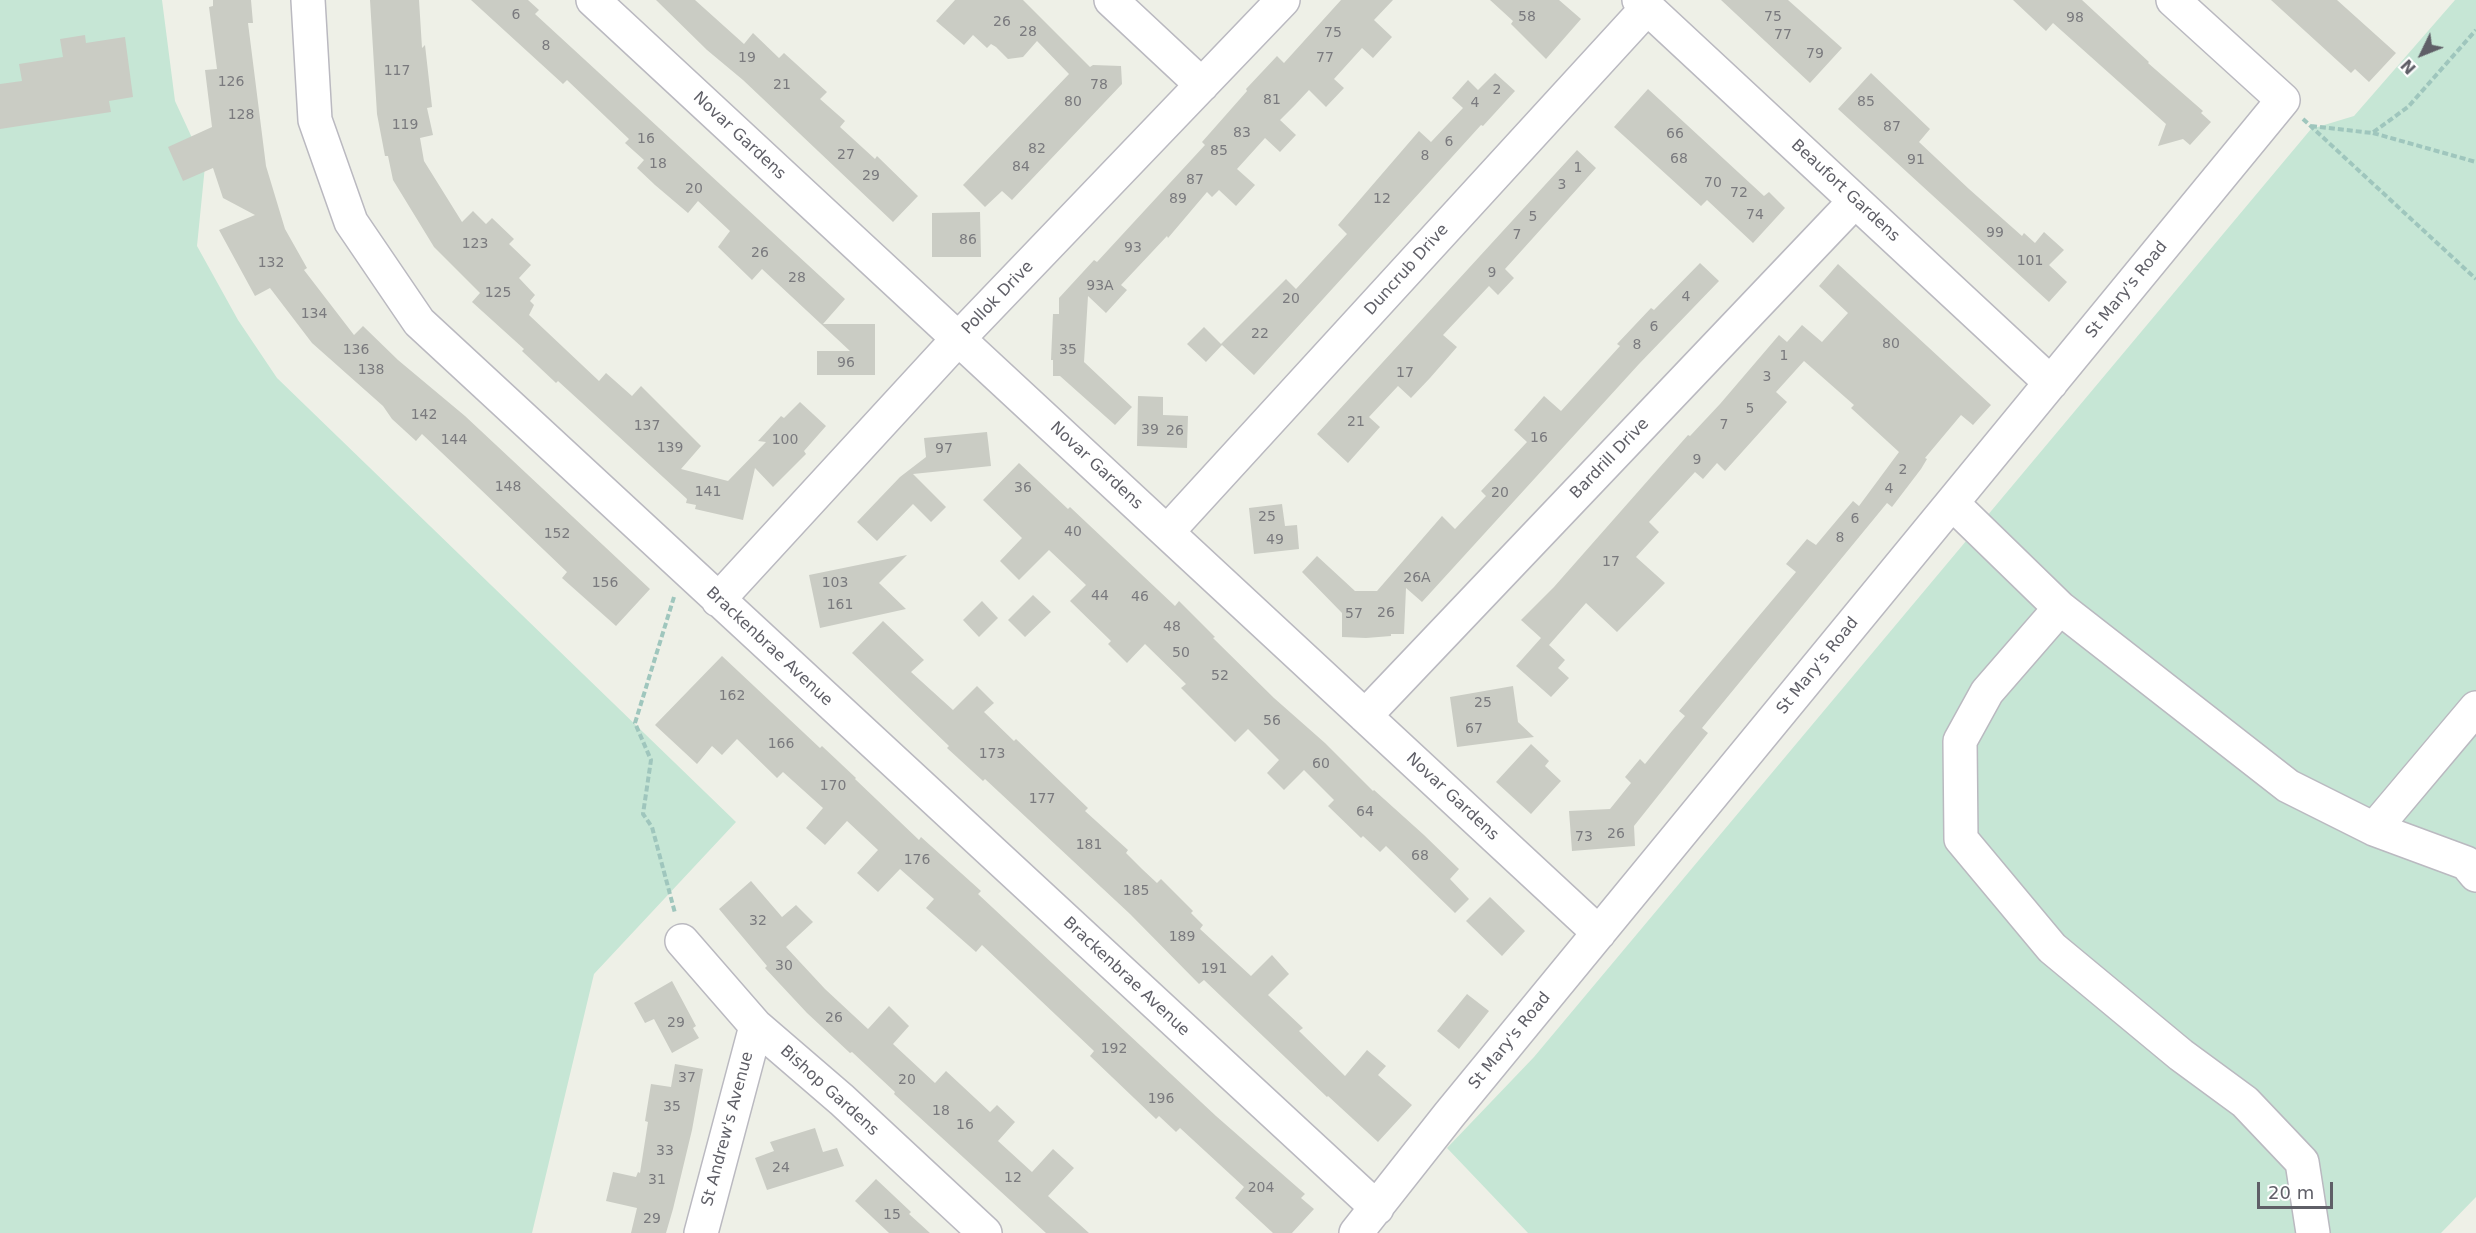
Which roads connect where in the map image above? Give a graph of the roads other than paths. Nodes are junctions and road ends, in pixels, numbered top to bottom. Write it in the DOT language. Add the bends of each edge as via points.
graph roads {
  1 [pos="308,0"];
  2 [pos="592,0"];
  3 [pos="1111,0"];
  4 [pos="1283,0"];
  5 [pos="2174,0"];
  6 [pos="1643,4"];
  7 [pos="1202,86"];
  8 [pos="1855,201"];
  9 [pos="958,339"];
  10 [pos="2051,383"];
  11 [pos="1952,503"];
  12 [pos="1167,532"];
  13 [pos="718,600"];
  14 [pos="2060,608"];
  15 [pos="2476,708"];
  16 [pos="1365,716"];
  17 [pos="2374,829"];
  18 [pos="2476,874"];
  19 [pos="1599,933"];
  20 [pos="682,941"];
  21 [pos="756,1026"];
  22 [pos="1377,1208"];
  23 [pos="701,1233"];
  24 [pos="985,1233"];
  25 [pos="1356,1233"];
  26 [pos="2313,1233"];
  1 -- 13 [label="street, Brackenbrae Avenue" via="315,120 351,222 419,322"];
  2 -- 9 [label="street, Novar Gardens"];
  3 -- 7 [label="street"];
  4 -- 7 [label="street, Pollok Drive"];
  5 -- 10 [label="street, St Mary's Road" via="2283,100"];
  6 -- 8 [label="street, Beaufort Gardens"];
  6 -- 12 [label="street, Duncrub Drive"];
  7 -- 9 [label="street, Pollok Drive"];
  8 -- 10 [label="street, Beaufort Gardens"];
  8 -- 16 [label="street, Bardrill Drive"];
  9 -- 12 [label="street, Novar Gardens"];
  9 -- 13 [label="street, Pollok Drive"];
  10 -- 11 [label="street, St Mary's Road"];
  11 -- 14 [label="street"];
  11 -- 19 [label="street, St Mary's Road"];
  12 -- 16 [label="street, Novar Gardens"];
  13 -- 22 [label="street, Brackenbrae Avenue"];
  14 -- 17 [label="street" via="2288,786"];
  14 -- 26 [label="street" via="1987,692 1960,741 1961,839 2052,948 2181,1055 2245,1102 2302,1162"];
  15 -- 17 [label="street"];
  16 -- 19 [label="street, Novar Gardens"];
  17 -- 18 [label="street" via="2466,863"];
  19 -- 22 [label="street, St Mary's Road"];
  20 -- 21 [label="street, Bishop Gardens"];
  21 -- 23 [label="street, St Andrew's Avenue"];
  21 -- 24 [label="street, Bishop Gardens"];
  22 -- 25 [label="street, St Mary's Road"];
}
